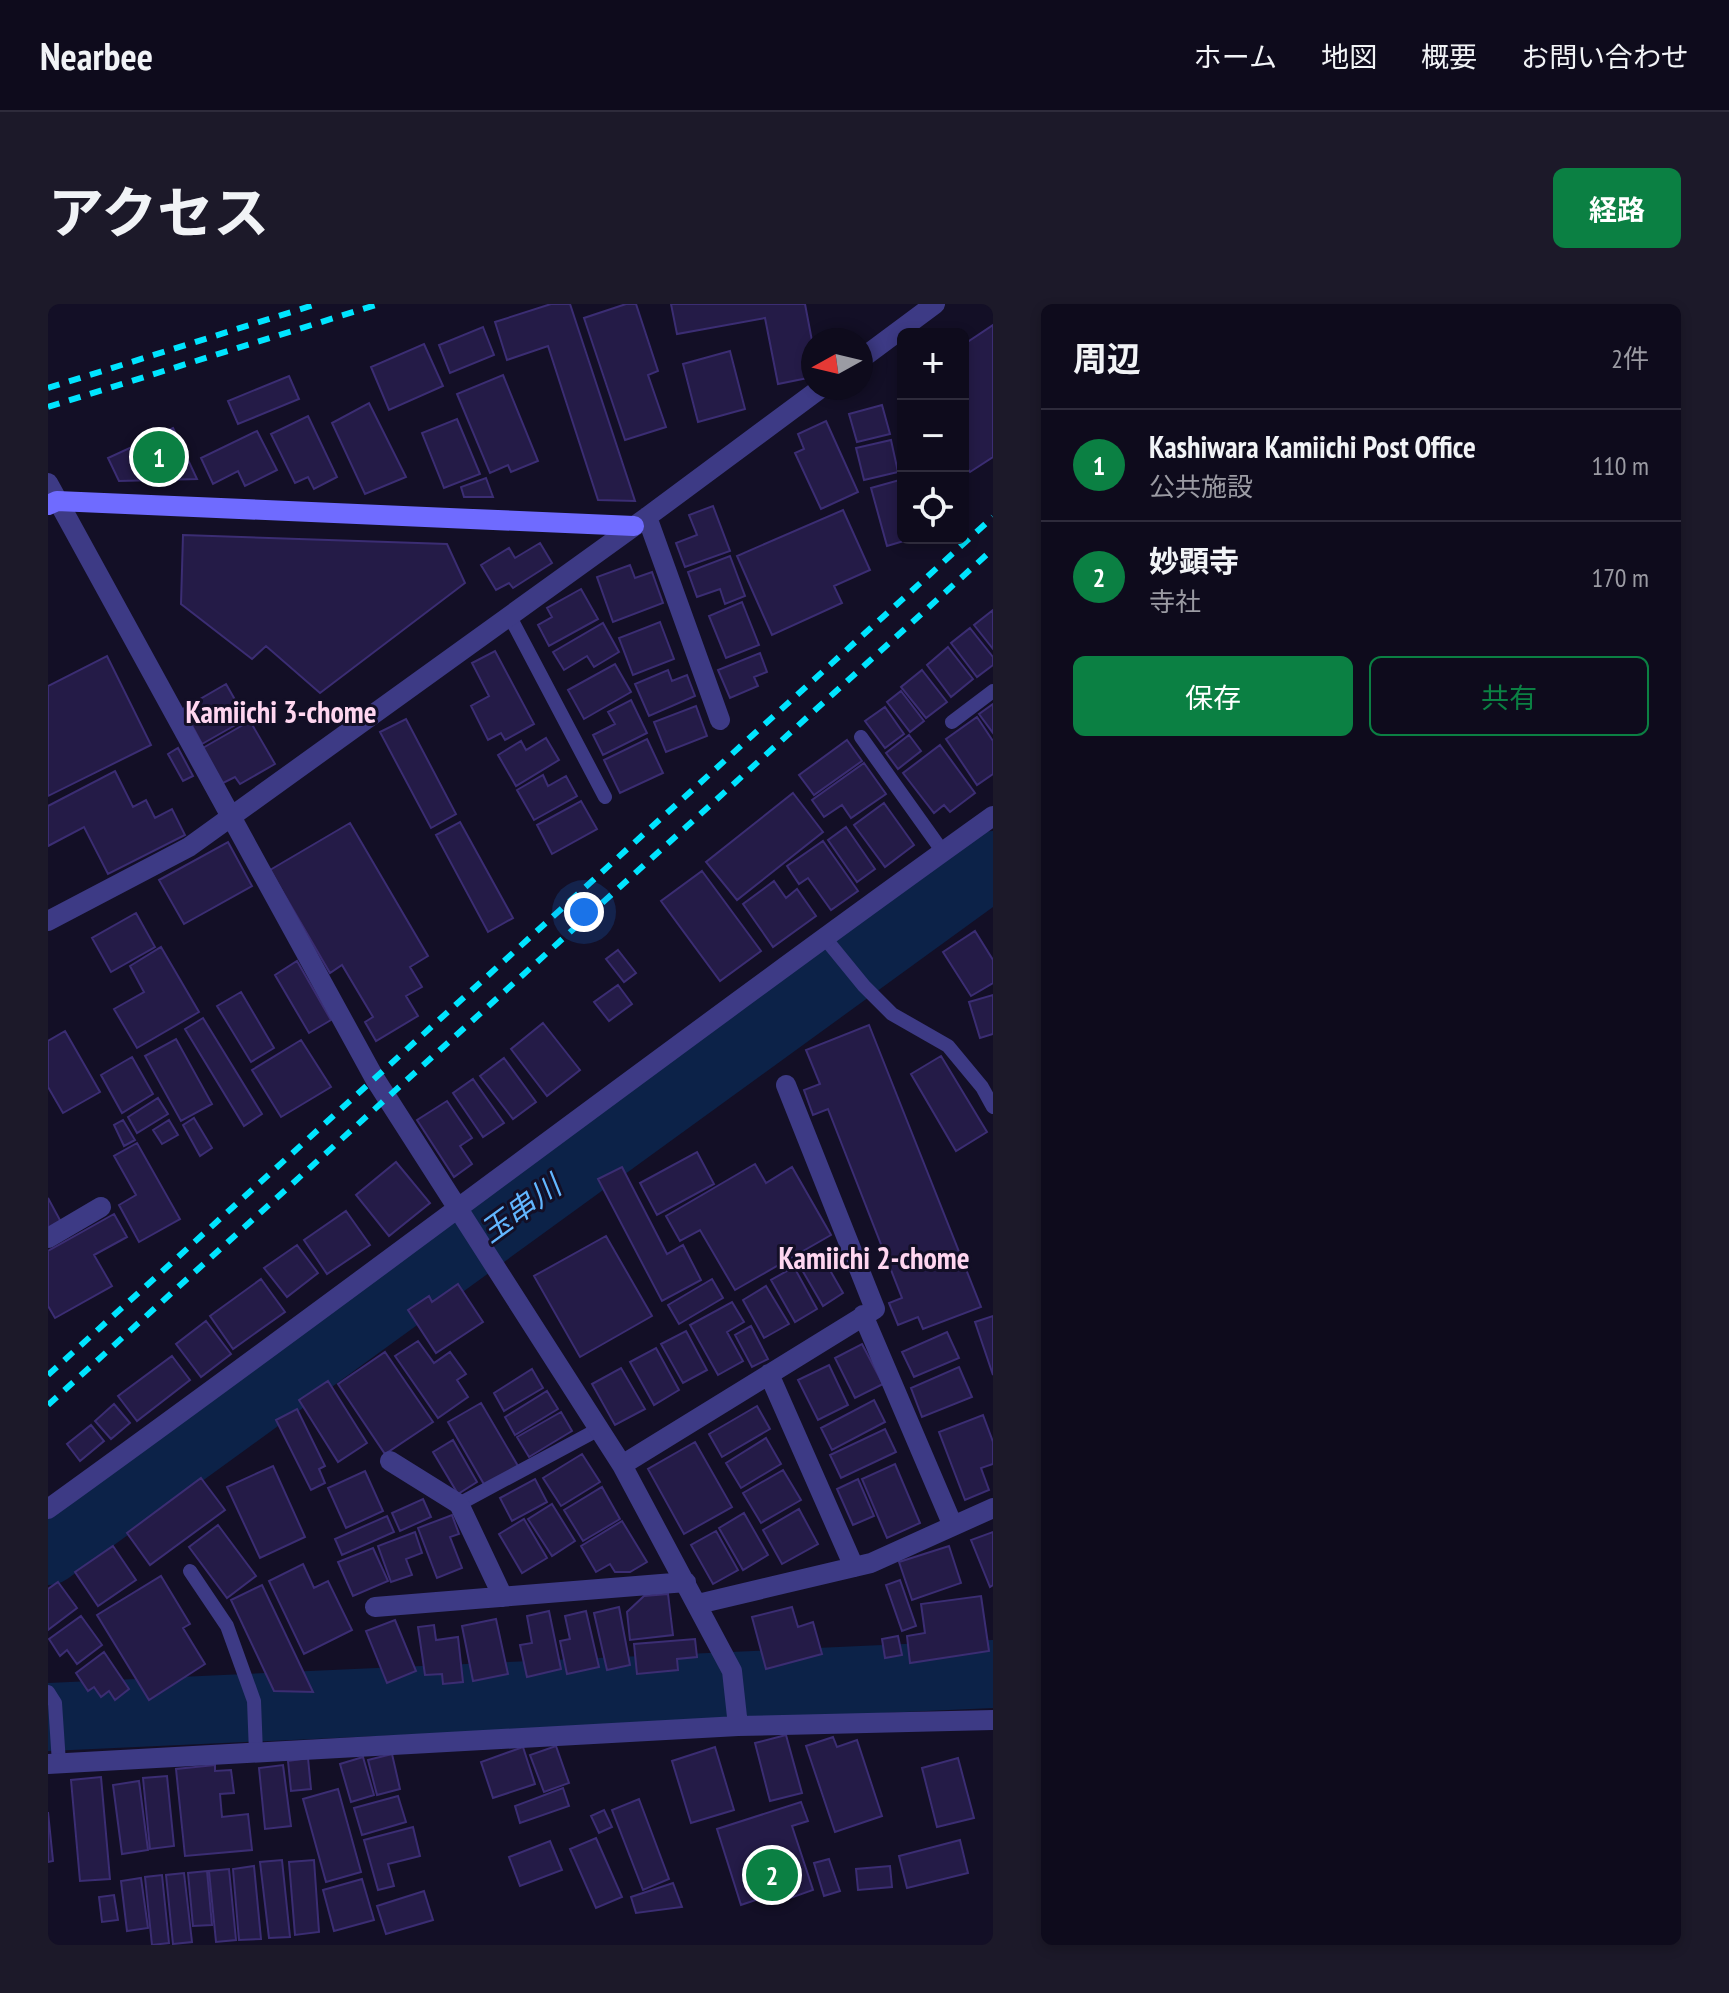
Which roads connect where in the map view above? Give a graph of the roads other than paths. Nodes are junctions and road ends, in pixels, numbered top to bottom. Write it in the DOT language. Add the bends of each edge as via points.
graph roads {
  1 [pos="935,304"];
  2 [pos="873,350"];
  3 [pos="805,400"];
  4 [pos="51,496"];
  5 [pos="641,522"];
  6 [pos="509,615"];
  7 [pos="993,691"];
  8 [pos="720,720"];
  9 [pos="952,722"];
  10 [pos="861,737"];
  11 [pos="605,797"];
  12 [pos="230,815"];
  13 [pos="993,816"];
  14 [pos="943,852"];
  15 [pos="48,921"];
  16 [pos="824,937"];
  17 [pos="786,1085"];
  18 [pos="993,1107"];
  19 [pos="101,1207"];
  20 [pos="460,1216"];
  21 [pos="48,1238"];
  22 [pos="863,1315"];
  23 [pos="769,1374"];
  24 [pos="599,1429"];
  25 [pos="390,1461"];
  26 [pos="622,1465"];
  27 [pos="459,1504"];
  28 [pos="993,1508"];
  29 [pos="48,1509"];
  30 [pos="953,1526"];
  31 [pos="854,1567"];
  32 [pos="190,1571"];
  33 [pos="686,1582"];
  34 [pos="503,1597"];
  35 [pos="698,1604"];
  36 [pos="375,1607"];
  37 [pos="51,1698"];
  38 [pos="993,1720"];
  39 [pos="738,1725"];
  40 [pos="256,1753"];
  41 [pos="55,1762"];
  1 -- 2 [label="street"];
  3 -- 5 [label="street"];
  4 -- 5 [label="street"];
  4 -- 12 [label="street"];
  5 -- 6 [label="street"];
  5 -- 8 [label="street"];
  6 -- 11 [label="lane"];
  6 -- 12 [label="street"];
  7 -- 9 [label="lane"];
  10 -- 14 [label="lane"];
  12 -- 15 [label="street" via="189,847"];
  12 -- 20 [label="street" via="375,1079"];
  13 -- 14 [label="street"];
  14 -- 16 [label="street"];
  16 -- 18 [label="lane" via="892,1014 948,1046"];
  16 -- 20 [label="street"];
  17 -- 22 [label="street" via="875,1309"];
  19 -- 21 [label="street"];
  20 -- 24 [label="street"];
  20 -- 29 [label="street"];
  22 -- 23 [label="street"];
  22 -- 30 [label="street"];
  23 -- 26 [label="street"];
  23 -- 31 [label="street"];
  24 -- 26 [label="street"];
  24 -- 27 [label="lane"];
  25 -- 27 [label="street"];
  26 -- 33 [label="street"];
  27 -- 34 [label="street"];
  28 -- 30 [label="street"];
  30 -- 31 [label="street"];
  31 -- 35 [label="street"];
  32 -- 40 [label="lane" via="227,1626 254,1701"];
  33 -- 34 [label="street"];
  33 -- 35 [label="street"];
  34 -- 36 [label="street"];
  35 -- 39 [label="street" via="732,1671"];
  37 -- 41 [label="lane"];
  38 -- 39 [label="street"];
  39 -- 40 [label="street"];
  40 -- 41 [label="street"];
}
